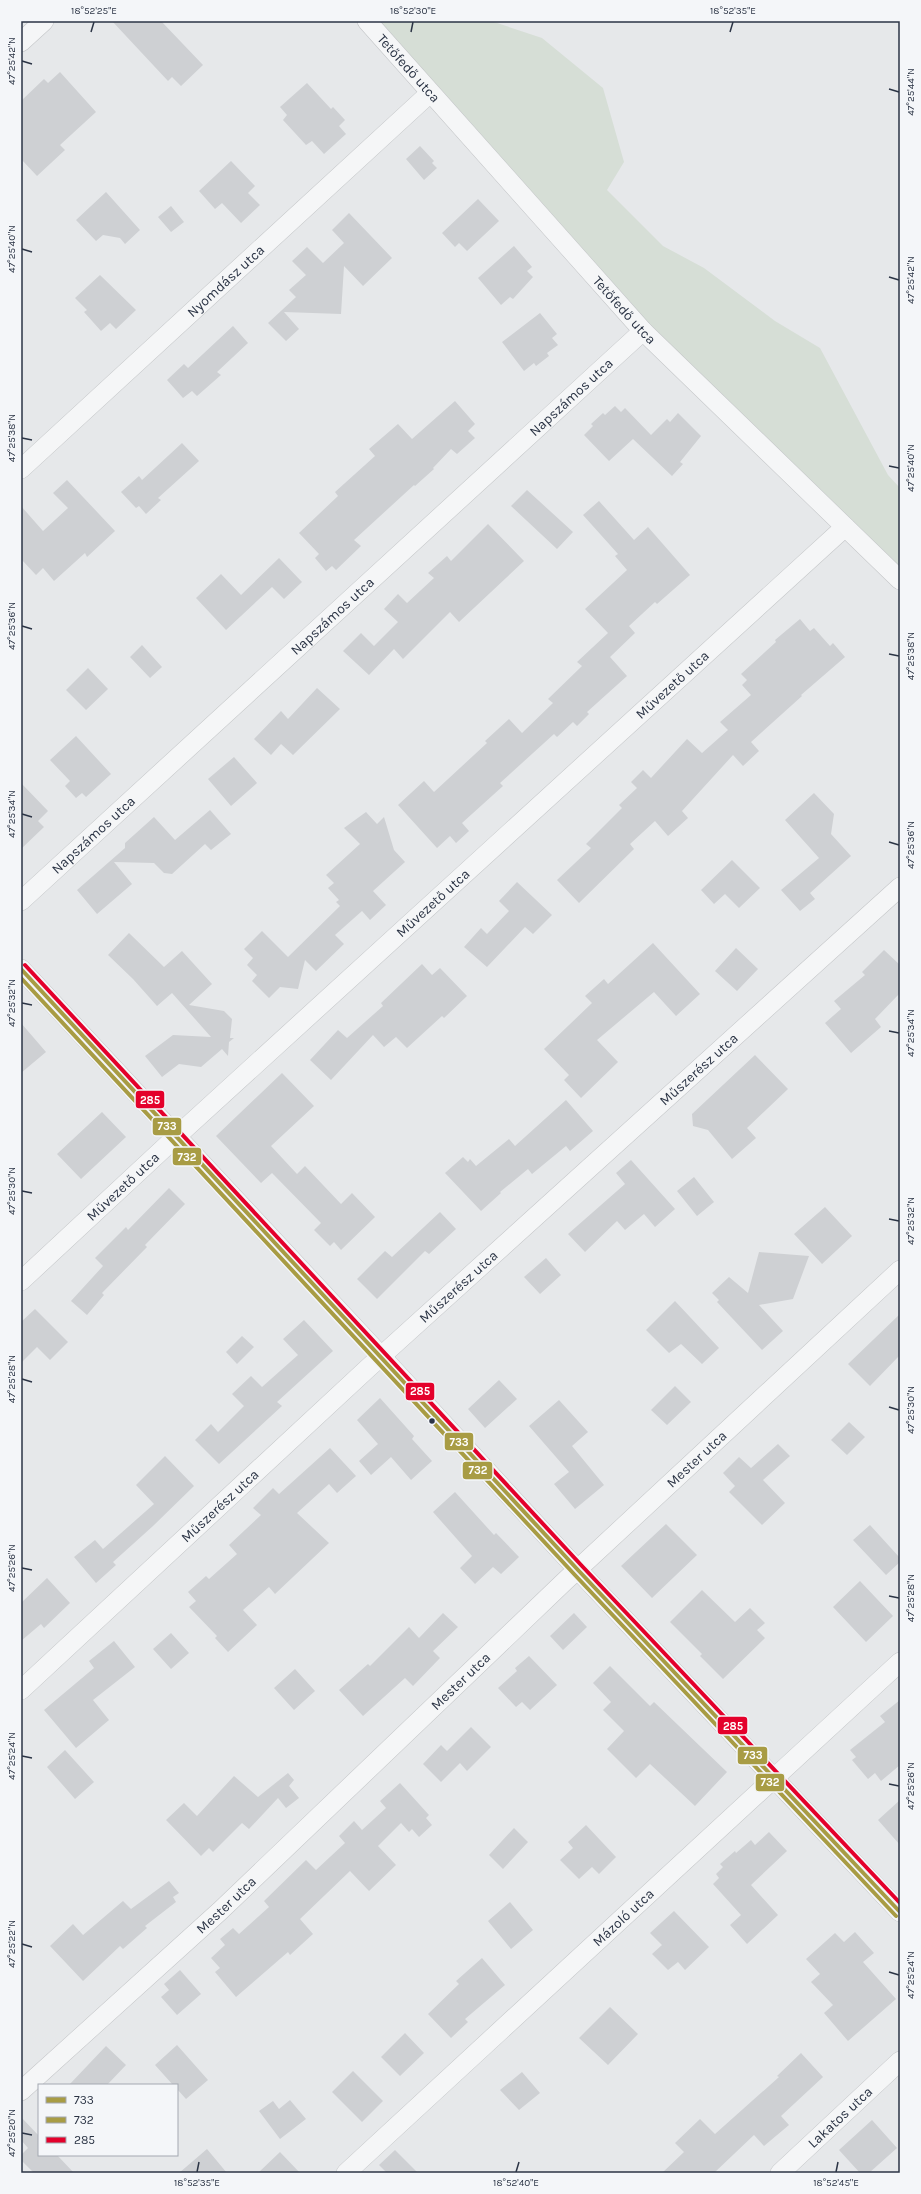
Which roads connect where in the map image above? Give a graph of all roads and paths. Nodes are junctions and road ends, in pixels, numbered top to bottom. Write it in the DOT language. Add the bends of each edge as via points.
graph roads {
  1 [pos="44,21"];
  2 [pos="367,21"];
  3 [pos="21,42"];
  4 [pos="430,92"];
  5 [pos="643,331"];
  6 [pos="21,469"];
  7 [pos="845,527"];
  8 [pos="900,580"];
  9 [pos="900,887"];
  10 [pos="21,901"];
  11 [pos="21,970"];
  12 [pos="177,1136"];
  13 [pos="900,1270"];
  14 [pos="21,1281"];
  15 [pos="382,1356"];
  16 [pos="578,1570"];
  17 [pos="900,1662"];
  18 [pos="21,1690"];
  19 [pos="775,1778"];
  20 [pos="900,1912"];
  21 [pos="900,2061"];
  22 [pos="21,2091"];
  23 [pos="346,2173"];
  24 [pos="780,2173"];
  1 -- 3 [label="street"];
  2 -- 4 [label="street, Tetőfedő utca"];
  4 -- 5 [label="street, Tetőfedő utca"];
  4 -- 6 [label="street, Nyomdász utca"];
  5 -- 7 [label="street, Tetőfedő utca"];
  5 -- 10 [label="street, Napszámos utca"];
  7 -- 8 [label="street, Tetőfedő utca"];
  7 -- 12 [label="street, Művezető utca"];
  9 -- 15 [label="street, Műszerész utca"];
  11 -- 12 [label="street"];
  12 -- 14 [label="street, Művezető utca"];
  12 -- 15 [label="street"];
  13 -- 16 [label="street, Mester utca"];
  15 -- 16 [label="street"];
  15 -- 18 [label="street, Műszerész utca"];
  16 -- 19 [label="street"];
  16 -- 22 [label="street, Mester utca" via="220,1911"];
  17 -- 19 [label="street, Mázoló utca"];
  19 -- 20 [label="street"];
  19 -- 23 [label="street, Mázoló utca"];
  21 -- 24 [label="street, Lakatos utca"];
}
